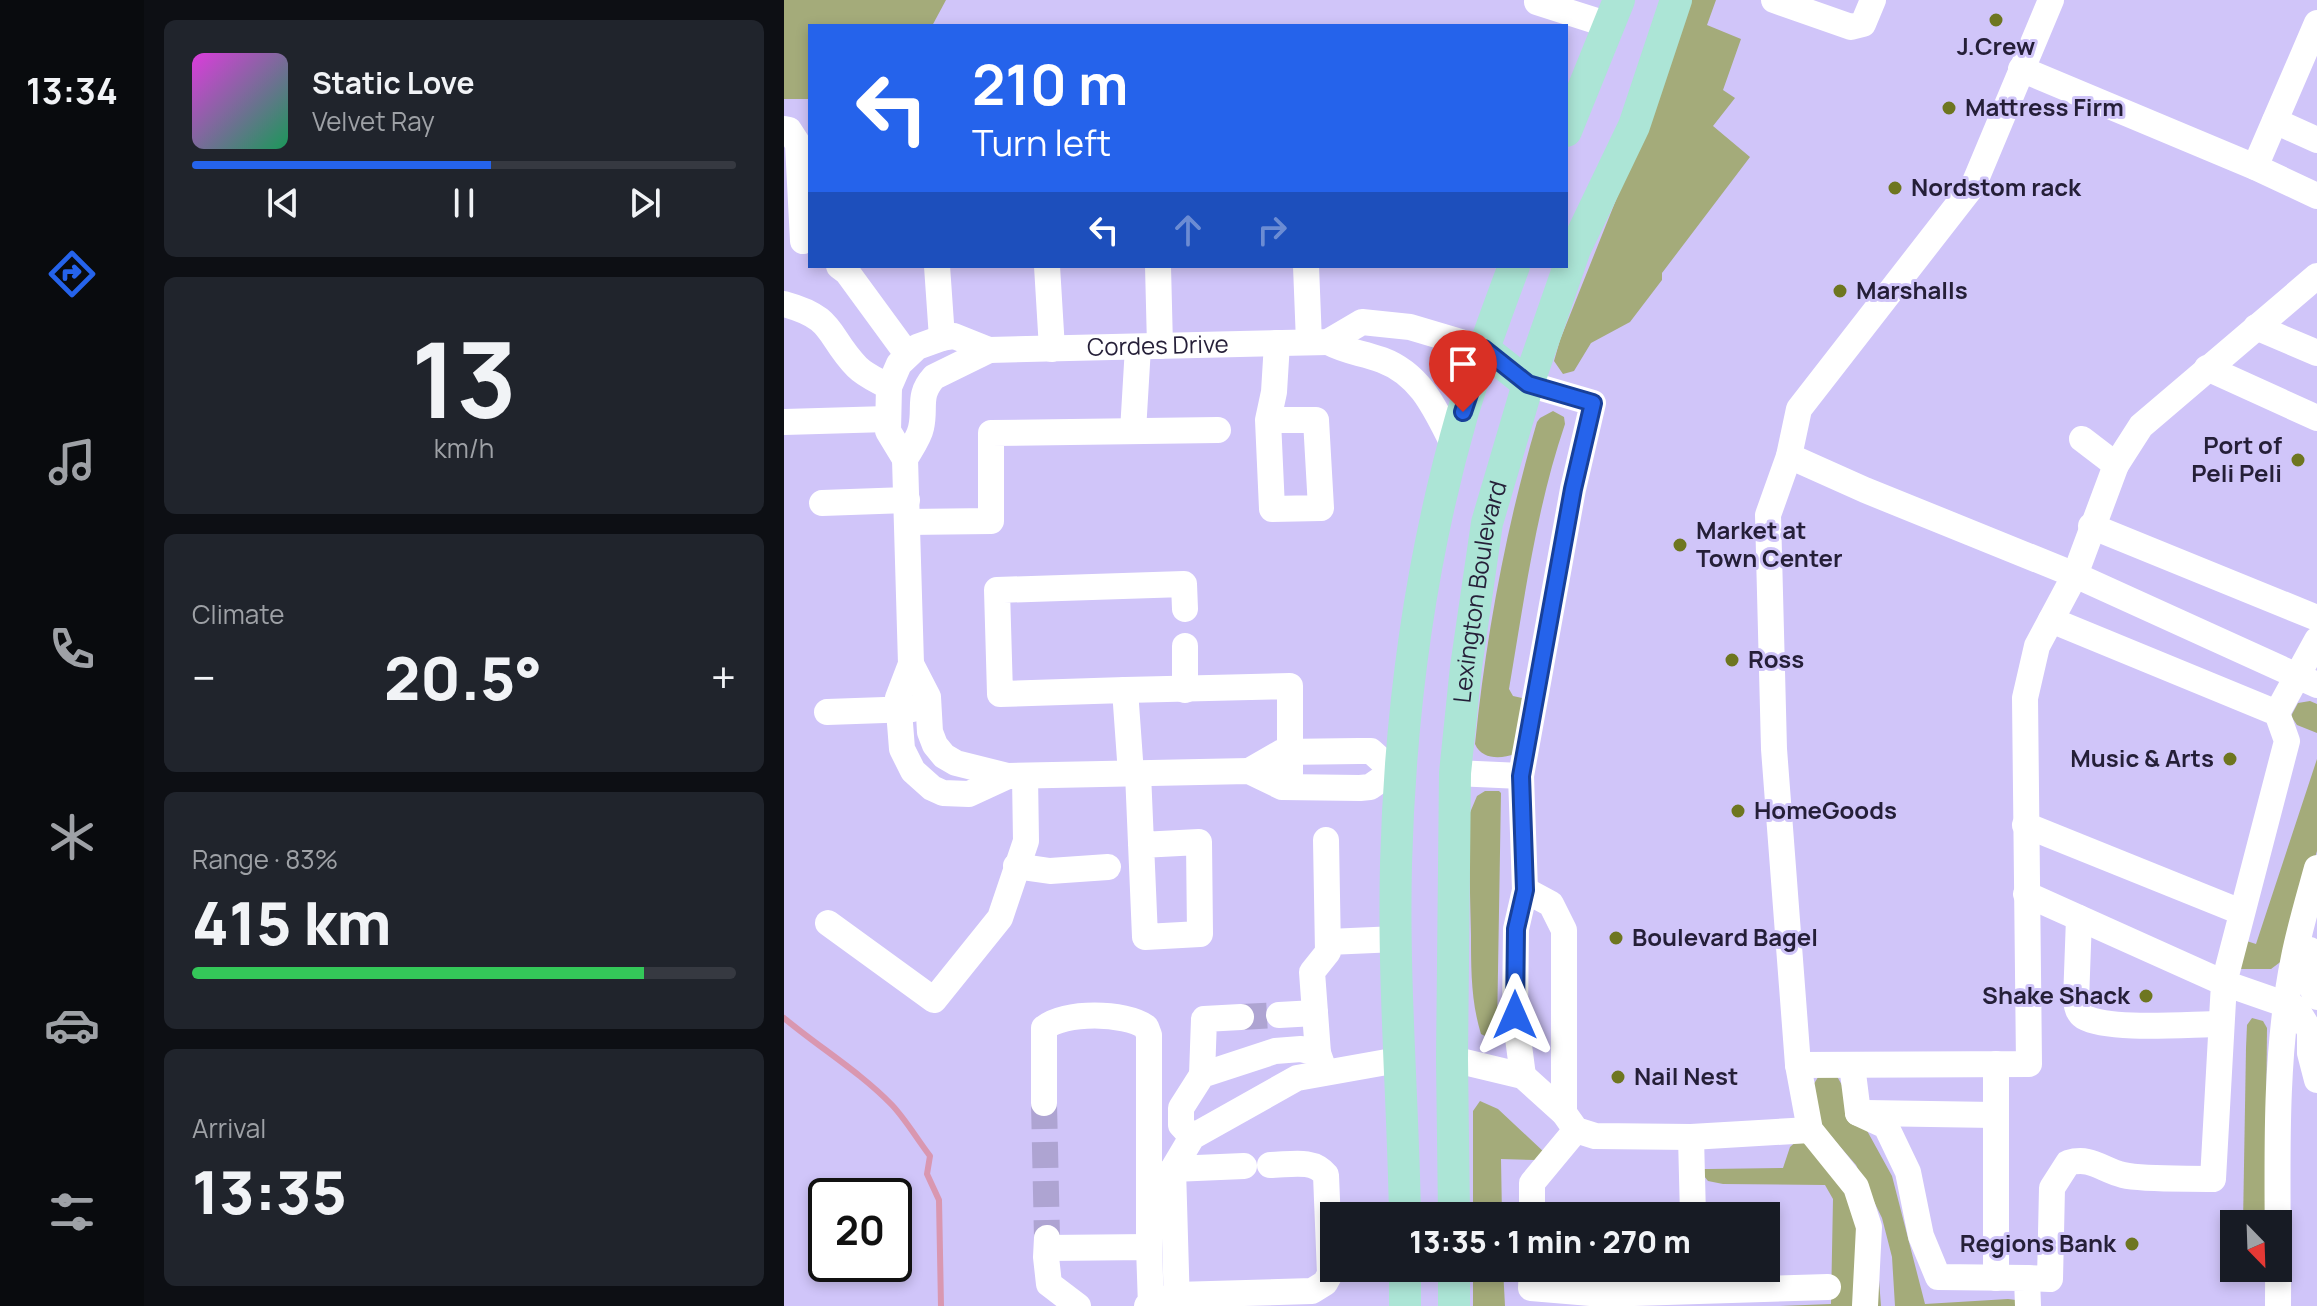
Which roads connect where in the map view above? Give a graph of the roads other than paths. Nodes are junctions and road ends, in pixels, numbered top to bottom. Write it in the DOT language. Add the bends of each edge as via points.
graph roads {
  1 [pos="1676,0"];
  2 [pos="1774,0"];
  3 [pos="1873,0"];
  4 [pos="2051,0"];
  5 [pos="1537,2"];
  6 [pos="1614,13"];
  7 [pos="2317,23"];
  8 [pos="2021,69"];
  9 [pos="2275,121"];
  10 [pos="1568,126"];
  11 [pos="784,129"];
  12 [pos="2317,140"];
  13 [pos="2255,167"];
  14 [pos="2317,196"];
  15 [pos="799,244"];
  16 [pos="842,268"];
  17 [pos="862,268"];
  18 [pos="937,268"];
  19 [pos="1047,268"];
  20 [pos="1158,268"];
  21 [pos="1306,268"];
  22 [pos="1513,268"];
  23 [pos="2317,276"];
  24 [pos="862,294"];
  25 [pos="784,304"];
  26 [pos="2256,327"];
  27 [pos="942,338"];
  28 [pos="1319,342"];
  29 [pos="1277,343"];
  30 [pos="1149,346"];
  31 [pos="1052,349"];
  32 [pos="1484,349"];
  33 [pos="989,350"];
  34 [pos="2317,353"];
  35 [pos="907,354"];
  36 [pos="2207,368"];
  37 [pos="1528,384"];
  38 [pos="889,387"];
  39 [pos="2317,418"];
  40 [pos="888,419"];
  41 [pos="1268,420"];
  42 [pos="784,422"];
  43 [pos="1218,430"];
  44 [pos="1133,431"];
  45 [pos="2082,439"];
  46 [pos="1454,446"];
  47 [pos="1789,456"];
  48 [pos="905,459"];
  49 [pos="2116,465"];
  50 [pos="822,503"];
  51 [pos="907,511"];
  52 [pos="2091,526"];
  53 [pos="2075,575"];
  54 [pos="1185,609"];
  55 [pos="2317,618"];
  56 [pos="2051,620"];
  57 [pos="2317,640"];
  58 [pos="1185,646"];
  59 [pos="911,664"];
  60 [pos="2308,681"];
  61 [pos="1125,690"];
  62 [pos="1185,690"];
  63 [pos="929,708"];
  64 [pos="899,709"];
  65 [pos="827,712"];
  66 [pos="2277,713"];
  67 [pos="1290,752"];
  68 [pos="1249,771"];
  69 [pos="1397,771"];
  70 [pos="1455,773"];
  71 [pos="1135,774"];
  72 [pos="1016,776"];
  73 [pos="1521,776"];
  74 [pos="1290,787"];
  75 [pos="2025,825"];
  76 [pos="1326,840"];
  77 [pos="1141,845"];
  78 [pos="1016,866"];
  79 [pos="1108,867"];
  80 [pos="2317,868"];
  81 [pos="1525,890"];
  82 [pos="2026,894"];
  83 [pos="2308,898"];
  84 [pos="2241,912"];
  85 [pos="2071,915"];
  86 [pos="828,923"];
  87 [pos="1397,939"];
  88 [pos="1328,942"];
  89 [pos="2224,983"];
  90 [pos="2317,997"];
  91 [pos="2287,1003"];
  92 [pos="1315,1013"];
  93 [pos="1279,1015"];
  94 [pos="1241,1017"];
  95 [pos="2220,1024"];
  96 [pos="1452,1059"];
  97 [pos="1398,1060"];
  98 [pos="1322,1064"];
  99 [pos="1996,1064"];
  100 [pos="1798,1065"];
  101 [pos="1852,1065"];
  102 [pos="1202,1075"];
  103 [pos="1523,1076"];
  104 [pos="2317,1080"];
  105 [pos="1044,1103"];
  106 [pos="1858,1113"];
  107 [pos="1995,1115"];
  108 [pos="1150,1118"];
  109 [pos="1570,1121"];
  110 [pos="1186,1127"];
  111 [pos="1810,1130"];
  112 [pos="1691,1137"];
  113 [pos="1173,1169"];
  114 [pos="1404,1202"];
  115 [pos="1454,1202"];
  116 [pos="1532,1202"];
  117 [pos="1693,1202"];
  118 [pos="1149,1247"];
  119 [pos="1996,1278"];
  120 [pos="2027,1278"];
  121 [pos="1405,1282"];
  122 [pos="1454,1282"];
  123 [pos="1531,1282"];
  124 [pos="1828,1287"];
  125 [pos="1695,1288"];
  126 [pos="1176,1301"];
  127 [pos="1078,1306"];
  128 [pos="1149,1306"];
  129 [pos="1405,1306"];
  130 [pos="1454,1306"];
  131 [pos="1865,1306"];
  132 [pos="2028,1306"];
  133 [pos="2278,1306"];
  1 -- 37 [label="main road, Lexington Boulevard" via="1634,126 1575,249"];
  2 -- 3 [label="street" via="1851,27 1863,24"];
  4 -- 8 [label="street"];
  5 -- 6 [label="street"];
  6 -- 10 [label="main road"];
  7 -- 9 [label="street"];
  8 -- 13 [label="street"];
  8 -- 47 [label="street" via="1974,184 1799,409"];
  9 -- 12 [label="street"];
  9 -- 13 [label="street"];
  11 -- 15 [label="street" via="798,144"];
  13 -- 14 [label="street"];
  16 -- 24 [label="street"];
  17 -- 24 [label="street"];
  18 -- 27 [label="street"];
  19 -- 31 [label="street"];
  20 -- 30 [label="street"];
  21 -- 28 [label="street"];
  22 -- 32 [label="main road"];
  23 -- 26 [label="street"];
  24 -- 35 [label="street"];
  25 -- 38 [label="street" via="824,321 858,368"];
  26 -- 34 [label="street"];
  26 -- 36 [label="street"];
  27 -- 33 [label="street, Cordes Drive" via="954,336"];
  27 -- 35 [label="street"];
  28 -- 29 [label="street, Cordes Drive"];
  28 -- 32 [label="street, Cordes Drive" via="1362,322 1410,327"];
  28 -- 46 [label="street, Cordes Drive" via="1383,361 1414,380"];
  29 -- 30 [label="street, Cordes Drive"];
  29 -- 41 [label="street"];
  30 -- 31 [label="street, Cordes Drive"];
  30 -- 44 [label="street"];
  31 -- 33 [label="street, Cordes Drive"];
  32 -- 37 [label="main road"];
  32 -- 46 [label="main road"];
  33 -- 48 [label="street, Cordes Drive" via="927,384 921,429"];
  35 -- 38 [label="street, Cordes Drive"];
  36 -- 39 [label="street"];
  36 -- 49 [label="street" via="2141,426"];
  37 -- 70 [label="main road, Lexington Boulevard" via="1487,523"];
  37 -- 73 [label="street" via="1593,403"];
  38 -- 40 [label="street, Cordes Drive"];
  40 -- 42 [label="street"];
  40 -- 48 [label="street, Cordes Drive" via="888,431"];
  43 -- 44 [label="street"];
  44 -- 51 [label="street" via="991,433 991,521"];
  45 -- 49 [label="street"];
  46 -- 69 [label="main road" via="1419,605"];
  47 -- 53 [label="street"];
  47 -- 100 [label="street" via="1768,515 1774,749"];
  48 -- 51 [label="street, Cordes Drive"];
  49 -- 52 [label="street"];
  50 -- 51 [label="street"];
  51 -- 59 [label="street, Cordes Drive"];
  52 -- 53 [label="street"];
  52 -- 55 [label="street"];
  53 -- 56 [label="street"];
  53 -- 60 [label="street"];
  54 -- 61 [label="street" via="1184,584 997,590 1000,694"];
  56 -- 66 [label="street"];
  56 -- 75 [label="street" via="2037,646 2025,698"];
  57 -- 60 [label="street"];
  58 -- 62 [label="street"];
  59 -- 63 [label="street, Cordes Drive"];
  59 -- 64 [label="street, Cordes Drive"];
  60 -- 66 [label="street"];
  61 -- 62 [label="street"];
  61 -- 71 [label="street"];
  62 -- 67 [label="street" via="1290,686"];
  63 -- 64 [label="street"];
  63 -- 72 [label="street, Cordes Drive" via="930,732 944,756"];
  64 -- 65 [label="street"];
  64 -- 72 [label="street, Cordes Drive" via="906,761 932,788 969,794"];
  66 -- 84 [label="street" via="2287,741"];
  67 -- 68 [label="street, Cordes Drive"];
  67 -- 69 [label="street, Cordes Drive" via="1371,751"];
  67 -- 74 [label="street"];
  68 -- 71 [label="street, Cordes Drive"];
  68 -- 74 [label="street, Cordes Drive"];
  69 -- 70 [label="main road"];
  69 -- 74 [label="street, Cordes Drive" via="1370,787"];
  69 -- 87 [label="main road"];
  70 -- 73 [label="street"];
  70 -- 96 [label="main road, Lexington Boulevard"];
  71 -- 72 [label="street, Cordes Drive"];
  71 -- 77 [label="street"];
  72 -- 78 [label="street" via="1026,841"];
  73 -- 81 [label="street"];
  75 -- 82 [label="street"];
  75 -- 84 [label="street"];
  76 -- 88 [label="street"];
  78 -- 79 [label="street" via="1050,871"];
  78 -- 86 [label="street" via="1000,918 934,1000"];
  80 -- 83 [label="street"];
  81 -- 103 [label="street" via="1516,929 1515,1015"];
  81 -- 109 [label="street" via="1551,904 1564,930"];
  82 -- 85 [label="street"];
  82 -- 99 [label="street" via="2029,1064"];
  83 -- 90 [label="street" via="2307,980"];
  83 -- 91 [label="street"];
  84 -- 89 [label="street"];
  85 -- 89 [label="street"];
  85 -- 95 [label="street" via="2077,1010 2083,1017 2108,1024"];
  87 -- 88 [label="street"];
  87 -- 97 [label="main road"];
  88 -- 92 [label="street" via="1328,952 1312,972"];
  89 -- 91 [label="street"];
  89 -- 95 [label="street"];
  91 -- 104 [label="street" via="2310,1031"];
  91 -- 133 [label="street" via="2280,1096"];
  92 -- 93 [label="street"];
  92 -- 98 [label="street"];
  94 -- 102 [label="street" via="1204,1019"];
  95 -- 120 [label="street" via="2213,1179 2124,1176 2091,1161 2068,1163 2052,1188 2050,1279"];
  96 -- 97 [label="main road"];
  96 -- 103 [label="street"];
  96 -- 115 [label="main road, Lexington Boulevard"];
  97 -- 98 [label="street"];
  97 -- 114 [label="main road"];
  98 -- 102 [label="street" via="1301,1049 1275,1051"];
  98 -- 110 [label="street"];
  99 -- 101 [label="street"];
  99 -- 107 [label="street"];
  100 -- 101 [label="street"];
  100 -- 111 [label="street"];
  101 -- 106 [label="street"];
  102 -- 110 [label="street" via="1181,1108"];
  103 -- 109 [label="street"];
  105 -- 108 [label="street" via="1044,1028 1062,1019 1113,1016 1138,1021 1149,1035"];
  106 -- 107 [label="street"];
  106 -- 119 [label="street" via="1886,1126 1908,1172 1921,1236 1938,1277"];
  107 -- 119 [label="street"];
  108 -- 110 [label="street"];
  108 -- 118 [label="street"];
  109 -- 112 [label="street" via="1595,1136"];
  109 -- 116 [label="street" via="1532,1183"];
  110 -- 113 [label="street"];
  111 -- 112 [label="street"];
  111 -- 131 [label="street" via="1856,1187 1869,1227"];
  112 -- 117 [label="street"];
  113 -- 126 [label="street"];
  113 -- 126 [label="street" via="1320,1167 1326,1175 1330,1274 1312,1291"];
  118 -- 127 [label="street" via="1047,1243 1049,1284"];
  118 -- 128 [label="street"];
  119 -- 120 [label="street"];
  120 -- 132 [label="street"];
  121 -- 129 [label="main road"];
  122 -- 130 [label="main road"];
  123 -- 125 [label="street" via="1531,1288 1602,1294"];
  124 -- 125 [label="street"];
  126 -- 128 [label="street"];
}
